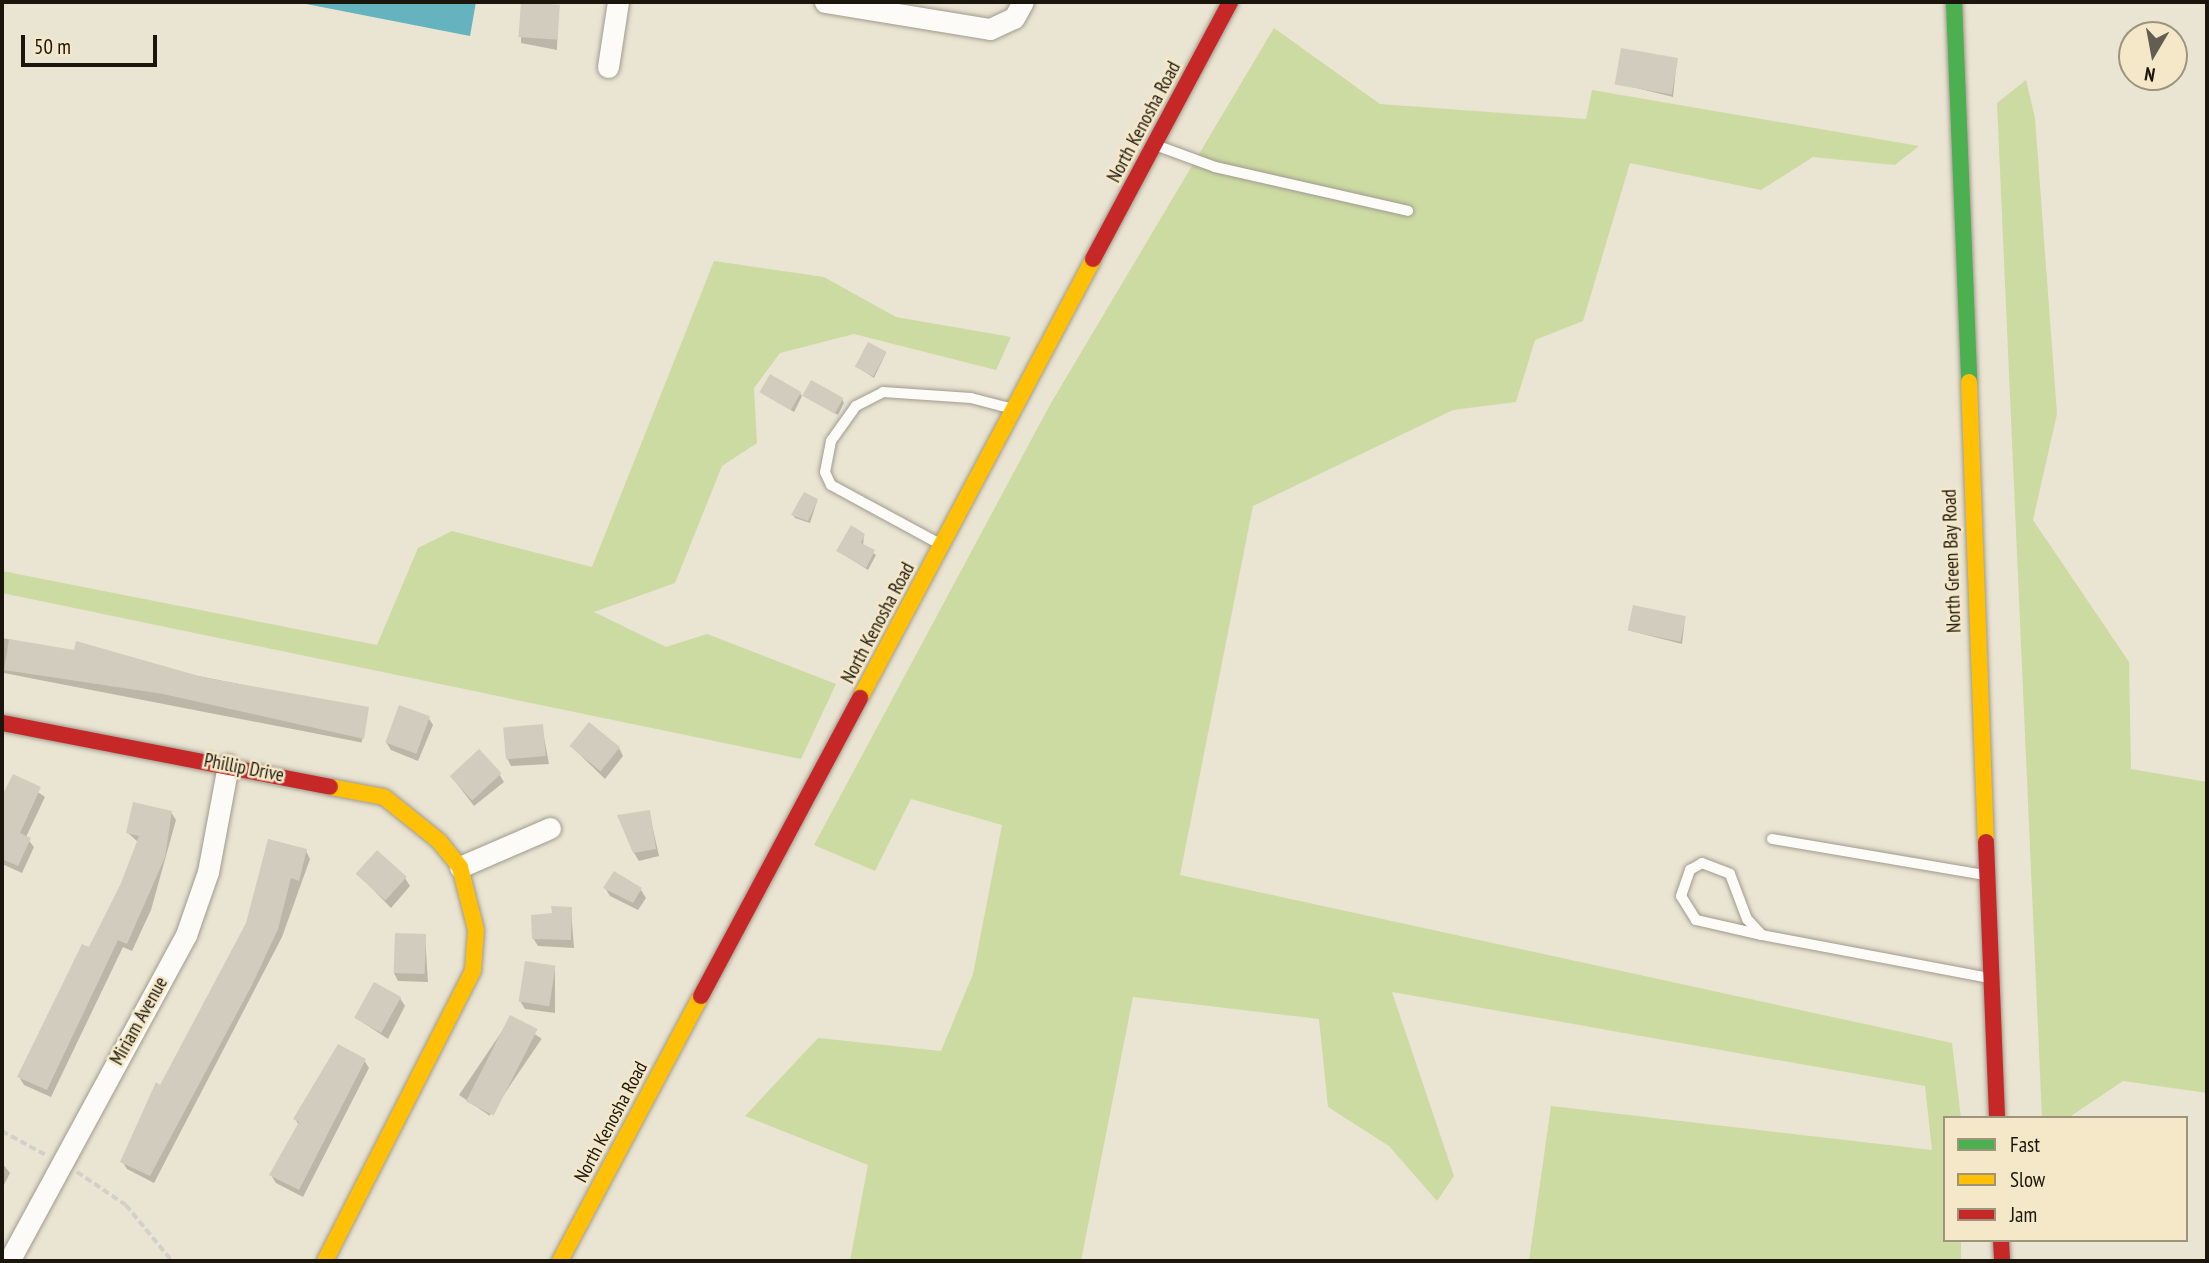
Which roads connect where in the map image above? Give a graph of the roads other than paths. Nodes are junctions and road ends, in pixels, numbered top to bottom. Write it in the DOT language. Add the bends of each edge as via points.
graph roads {
  1 [pos="618,2"];
  2 [pos="825,2"];
  3 [pos="1023,2"];
  4 [pos="1230,2"];
  5 [pos="1954,2"];
  6 [pos="608,67"];
  7 [pos="1155,145"];
  8 [pos="1408,211"];
  9 [pos="1015,410"];
  10 [pos="943,546"];
  11 [pos="2,723"];
  12 [pos="228,765"];
  13 [pos="550,828"];
  14 [pos="1772,839"];
  15 [pos="460,867"];
  16 [pos="1985,875"];
  17 [pos="1762,935"];
  18 [pos="1992,979"];
  19 [pos="1997,1116"];
  20 [pos="2001,1242"];
  21 [pos="9,1261"];
  22 [pos="325,1261"];
  23 [pos="560,1261"];
  24 [pos="2002,1261"];
  1 -- 6 [label="street"];
  2 -- 3 [label="street" via="990,29 1014,18"];
  4 -- 7 [label="street, North Kenosha Road"];
  5 -- 16 [label="street, North Green Bay Road"];
  7 -- 8 [label="lane" via="1227,170"];
  7 -- 9 [label="street, North Kenosha Road"];
  9 -- 10 [label="street, North Kenosha Road"];
  9 -- 10 [label="lane" via="971,398 883,392 856,406 831,441 825,472 831,485"];
  10 -- 23 [label="street, North Kenosha Road"];
  11 -- 12 [label="street, Phillip Drive"];
  12 -- 15 [label="street, Phillip Drive" via="384,797 439,841"];
  12 -- 21 [label="street, Miriam Avenue" via="208,872 186,935"];
  13 -- 15 [label="street"];
  14 -- 16 [label="lane"];
  15 -- 22 [label="street, Phillip Drive" via="476,930 473,970"];
  16 -- 18 [label="street, North Green Bay Road"];
  17 -- 17 [label="lane" via="1747,919 1730,874 1702,863 1690,870 1681,896 1696,920"];
  17 -- 18 [label="lane"];
  18 -- 19 [label="street, North Green Bay Road"];
  20 -- 24 [label="street"];
}
